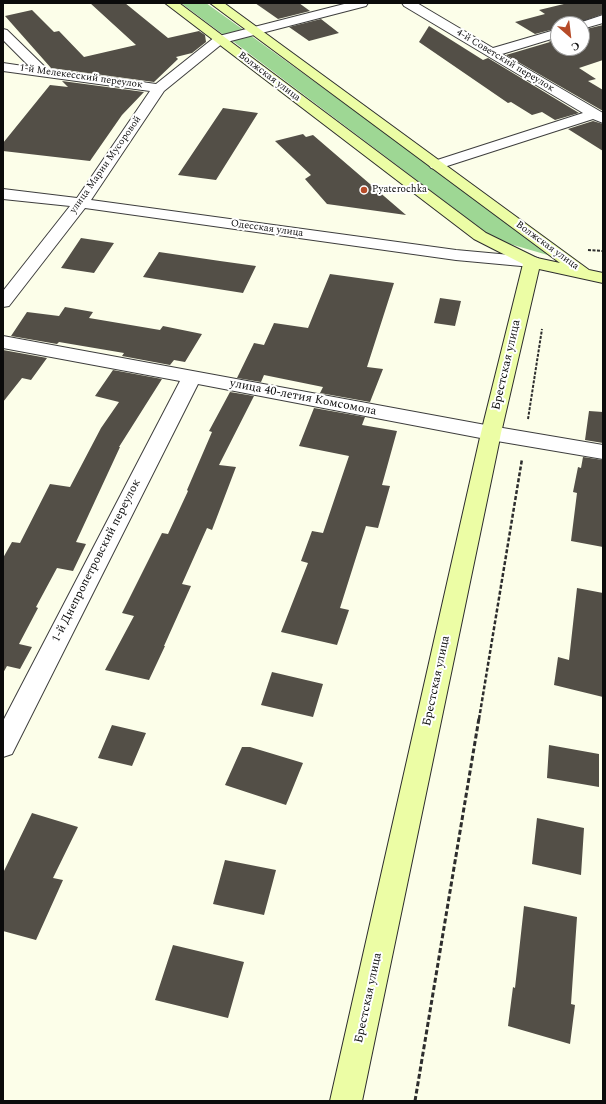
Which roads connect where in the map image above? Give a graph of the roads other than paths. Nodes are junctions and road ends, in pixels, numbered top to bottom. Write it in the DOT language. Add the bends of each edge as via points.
graph roads {
  1 [pos="171,3"];
  2 [pos="216,3"];
  3 [pos="362,3"];
  4 [pos="408,3"];
  5 [pos="603,19"];
  6 [pos="590,23"];
  7 [pos="255,31"];
  8 [pos="3,33"];
  9 [pos="550,35"];
  10 [pos="220,40"];
  11 [pos="491,53"];
  12 [pos="3,67"];
  13 [pos="42,72"];
  14 [pos="159,88"];
  15 [pos="599,117"];
  16 [pos="436,165"];
  17 [pos="3,194"];
  18 [pos="81,203"];
  19 [pos="532,262"];
  20 [pos="596,277"];
  21 [pos="3,302"];
  22 [pos="3,342"];
  23 [pos="192,377"];
  24 [pos="490,433"];
  25 [pos="603,452"];
  26 [pos="3,746"];
  27 [pos="346,1101"];
  1 -- 10 [label="main road, Волжская улица"];
  2 -- 7 [label="main road, Волжская улица"];
  3 -- 7 [label="street"];
  4 -- 11 [label="street, 4-й Советский переулок"];
  5 -- 6 [label="street"];
  7 -- 10 [label="street"];
  7 -- 16 [label="main road, Волжская улица"];
  8 -- 13 [label="street"];
  9 -- 11 [label="street"];
  10 -- 14 [label="street, улица Марии Мусоровой"];
  10 -- 19 [label="main road, Волжская улица" via="480,236"];
  11 -- 15 [label="street, 4-й Советский переулок"];
  12 -- 13 [label="street, 1-й Мелекесский переулок"];
  13 -- 14 [label="street, 1-й Мелекесский переулок"];
  14 -- 18 [label="street, улица Марии Мусоровой"];
  15 -- 16 [label="street"];
  16 -- 20 [label="main road, Волжская улица"];
  17 -- 18 [label="street, Одесская улица"];
  18 -- 19 [label="street, Одесская улица" via="456,255"];
  18 -- 21 [label="street, улица Марии Мусоровой"];
  19 -- 20 [label="main road, Волжская улица"];
  19 -- 24 [label="main road, Брестская улица"];
  22 -- 23 [label="street, улица 40-летия Комсомола"];
  23 -- 24 [label="street, улица 40-летия Комсомола"];
  23 -- 26 [label="street, 1-й Днепропетровский переулок"];
  24 -- 25 [label="street, улица 40-летия Комсомола"];
  24 -- 27 [label="main road, Брестская улица"];
}
